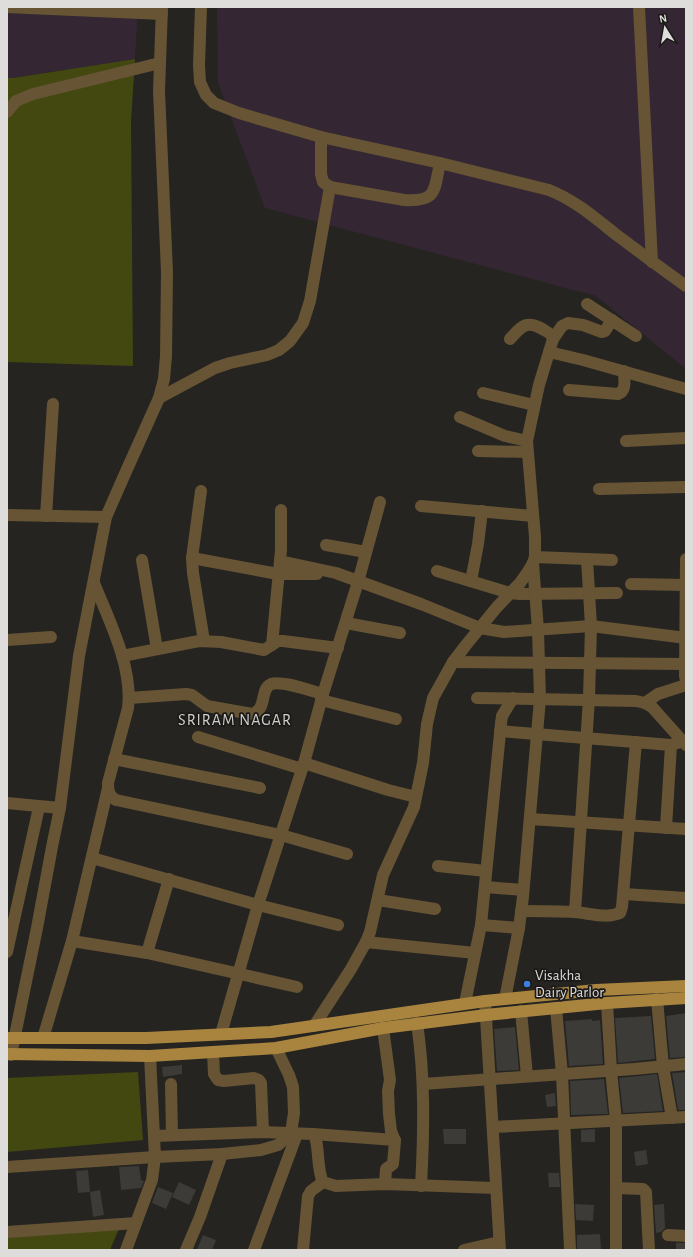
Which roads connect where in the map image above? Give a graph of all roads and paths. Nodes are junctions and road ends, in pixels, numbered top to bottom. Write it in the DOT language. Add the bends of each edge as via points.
graph roads {
  1 [pos="7,7"];
  2 [pos="200,7"];
  3 [pos="639,7"];
  4 [pos="162,10"];
  5 [pos="160,63"];
  6 [pos="7,112"];
  7 [pos="320,137"];
  8 [pos="440,163"];
  9 [pos="330,188"];
  10 [pos="652,262"];
  11 [pos="686,286"];
  12 [pos="587,304"];
  13 [pos="612,320"];
  14 [pos="549,335"];
  15 [pos="636,336"];
  16 [pos="510,339"];
  17 [pos="549,352"];
  18 [pos="624,371"];
  19 [pos="686,389"];
  20 [pos="569,390"];
  21 [pos="483,393"];
  22 [pos="160,398"];
  23 [pos="53,404"];
  24 [pos="534,405"];
  25 [pos="460,417"];
  26 [pos="686,438"];
  27 [pos="626,441"];
  28 [pos="527,447"];
  29 [pos="478,451"];
  30 [pos="686,487"];
  31 [pos="599,488"];
  32 [pos="201,491"];
  33 [pos="380,502"];
  34 [pos="421,506"];
  35 [pos="281,510"];
  36 [pos="482,511"];
  37 [pos="7,515"];
  38 [pos="46,516"];
  39 [pos="534,516"];
  40 [pos="106,518"];
  41 [pos="326,545"];
  42 [pos="366,552"];
  43 [pos="192,558"];
  44 [pos="587,559"];
  45 [pos="686,559"];
  46 [pos="142,560"];
  47 [pos="534,560"];
  48 [pos="612,560"];
  49 [pos="280,561"];
  50 [pos="437,571"];
  51 [pos="336,573"];
  52 [pos="278,574"];
  53 [pos="470,581"];
  54 [pos="94,582"];
  55 [pos="358,582"];
  56 [pos="630,584"];
  57 [pos="686,585"];
  58 [pos="510,593"];
  59 [pos="590,593"];
  60 [pos="617,593"];
  61 [pos="536,594"];
  62 [pos="346,623"];
  63 [pos="592,626"];
  64 [pos="480,628"];
  65 [pos="538,630"];
  66 [pos="400,633"];
  67 [pos="52,637"];
  68 [pos="686,638"];
  69 [pos="7,640"];
  70 [pos="204,641"];
  71 [pos="272,645"];
  72 [pos="338,648"];
  73 [pos="157,649"];
  74 [pos="122,656"];
  75 [pos="453,662"];
  76 [pos="538,664"];
  77 [pos="590,664"];
  78 [pos="685,664"];
  79 [pos="686,680"];
  80 [pos="686,685"];
  81 [pos="322,697"];
  82 [pos="129,698"];
  83 [pos="477,698"];
  84 [pos="513,698"];
  85 [pos="540,699"];
  86 [pos="589,699"];
  87 [pos="645,703"];
  88 [pos="396,718"];
  89 [pos="500,731"];
  90 [pos="537,734"];
  91 [pos="198,737"];
  92 [pos="586,738"];
  93 [pos="636,742"];
  94 [pos="681,743"];
  95 [pos="114,759"];
  96 [pos="303,766"];
  97 [pos="108,788"];
  98 [pos="260,788"];
  99 [pos="416,797"];
  100 [pos="7,804"];
  101 [pos="39,807"];
  102 [pos="60,808"];
  103 [pos="530,819"];
  104 [pos="581,823"];
  105 [pos="628,826"];
  106 [pos="666,828"];
  107 [pos="686,829"];
  108 [pos="281,835"];
  109 [pos="347,854"];
  110 [pos="92,858"];
  111 [pos="438,866"];
  112 [pos="486,871"];
  113 [pos="169,879"];
  114 [pos="485,887"];
  115 [pos="523,890"];
  116 [pos="624,894"];
  117 [pos="686,898"];
  118 [pos="378,900"];
  119 [pos="258,905"];
  120 [pos="435,909"];
  121 [pos="521,911"];
  122 [pos="575,912"];
  123 [pos="338,925"];
  124 [pos="481,925"];
  125 [pos="519,928"];
  126 [pos="72,941"];
  127 [pos="366,942"];
  128 [pos="7,952"];
  129 [pos="147,953"];
  130 [pos="475,953"];
  131 [pos="238,973"];
  132 [pos="686,986"];
  133 [pos="297,987"];
  134 [pos="686,998"];
  135 [pos="505,999"];
  136 [pos="657,1000"];
  137 [pos="485,1001"];
  138 [pos="465,1003"];
  139 [pos="607,1003"];
  140 [pos="556,1008"];
  141 [pos="521,1011"];
  142 [pos="486,1015"];
  143 [pos="417,1023"];
  144 [pos="320,1025"];
  145 [pos="383,1028"];
  146 [pos="221,1034"];
  147 [pos="328,1037"];
  148 [pos="11,1038"];
  149 [pos="43,1038"];
  150 [pos="276,1048"];
  151 [pos="213,1052"];
  152 [pos="9,1054"];
  153 [pos="150,1056"];
  154 [pos="686,1064"];
  155 [pos="663,1066"];
  156 [pos="611,1070"];
  157 [pos="562,1074"];
  158 [pos="527,1076"];
  159 [pos="490,1078"];
  160 [pos="171,1084"];
  161 [pos="423,1084"];
  162 [pos="686,1117"];
  163 [pos="672,1118"];
  164 [pos="616,1121"];
  165 [pos="563,1123"];
  166 [pos="493,1127"];
  167 [pos="263,1132"];
  168 [pos="294,1133"];
  169 [pos="313,1134"];
  170 [pos="172,1135"];
  171 [pos="154,1136"];
  172 [pos="395,1140"];
  173 [pos="222,1154"];
  174 [pos="155,1157"];
  175 [pos="7,1167"];
  176 [pos="385,1184"];
  177 [pos="318,1186"];
  178 [pos="421,1186"];
  179 [pos="495,1188"];
  180 [pos="616,1188"];
  181 [pos="136,1223"];
  182 [pos="7,1232"];
  183 [pos="668,1235"];
  184 [pos="686,1236"];
  185 [pos="499,1246"];
  186 [pos="126,1250"];
  187 [pos="186,1250"];
  188 [pos="254,1250"];
  189 [pos="303,1250"];
  190 [pos="464,1250"];
  191 [pos="570,1250"];
  192 [pos="616,1250"];
  193 [pos="649,1250"];
  1 -- 4 [label="street"];
  2 -- 7 [label="street" via="200,82 206,95 214,103 239,114"];
  3 -- 10 [label="street"];
  4 -- 5 [label="street"];
  5 -- 6 [label="street" via="33,94 16,101"];
  5 -- 22 [label="street" via="167,280 166,356"];
  7 -- 8 [label="street"];
  7 -- 9 [label="street" via="321,174 323,182"];
  8 -- 9 [label="street" via="432,194 426,199 404,200"];
  8 -- 10 [label="street" via="566,196"];
  9 -- 22 [label="street" via="310,301 303,323 290,341 267,355 215,368"];
  10 -- 11 [label="street"];
  12 -- 13 [label="street"];
  13 -- 14 [label="street" via="602,332 568,323"];
  13 -- 15 [label="street"];
  14 -- 16 [label="street" via="532,324 523,326"];
  14 -- 17 [label="street"];
  17 -- 18 [label="street"];
  17 -- 24 [label="street"];
  18 -- 19 [label="street"];
  18 -- 20 [label="street" via="624,389 618,394"];
  21 -- 24 [label="street"];
  22 -- 40 [label="street"];
  23 -- 38 [label="street"];
  24 -- 28 [label="street"];
  25 -- 28 [label="street"];
  26 -- 27 [label="street"];
  28 -- 29 [label="street"];
  28 -- 39 [label="street"];
  30 -- 31 [label="street"];
  32 -- 43 [label="street"];
  33 -- 42 [label="street"];
  34 -- 36 [label="street"];
  35 -- 49 [label="street"];
  36 -- 39 [label="street"];
  36 -- 53 [label="street"];
  37 -- 38 [label="street"];
  38 -- 40 [label="street"];
  39 -- 47 [label="street"];
  40 -- 54 [label="street"];
  41 -- 42 [label="street"];
  42 -- 55 [label="street"];
  43 -- 52 [label="street"];
  43 -- 70 [label="street"];
  44 -- 47 [label="street"];
  44 -- 48 [label="street"];
  44 -- 59 [label="street"];
  45 -- 57 [label="street"];
  46 -- 73 [label="street"];
  47 -- 58 [label="street" via="520,583"];
  47 -- 61 [label="street"];
  49 -- 51 [label="street"];
  49 -- 52 [label="street"];
  50 -- 53 [label="street"];
  51 -- 52 [label="street"];
  51 -- 55 [label="street"];
  52 -- 71 [label="street"];
  53 -- 58 [label="street"];
  54 -- 74 [label="street"];
  54 -- 102 [label="street" via="79,656"];
  55 -- 62 [label="street"];
  55 -- 64 [label="street"];
  56 -- 57 [label="street"];
  57 -- 68 [label="street"];
  58 -- 61 [label="street"];
  58 -- 64 [label="street"];
  59 -- 60 [label="street"];
  59 -- 61 [label="street"];
  59 -- 63 [label="street"];
  61 -- 65 [label="street"];
  62 -- 66 [label="street"];
  62 -- 72 [label="street"];
  63 -- 65 [label="street"];
  63 -- 68 [label="street"];
  63 -- 77 [label="street"];
  64 -- 65 [label="street" via="504,632"];
  64 -- 75 [label="street"];
  65 -- 76 [label="street"];
  67 -- 69 [label="street"];
  68 -- 78 [label="street"];
  70 -- 71 [label="street" via="264,650"];
  70 -- 73 [label="street"];
  71 -- 72 [label="street" via="283,641"];
  72 -- 81 [label="street"];
  73 -- 74 [label="street"];
  74 -- 82 [label="street"];
  75 -- 76 [label="street"];
  75 -- 99 [label="street" via="433,698 429,711"];
  76 -- 77 [label="street"];
  76 -- 85 [label="street"];
  77 -- 78 [label="street"];
  77 -- 86 [label="street"];
  78 -- 79 [label="street"];
  80 -- 87 [label="street" via="658,694"];
  81 -- 82 [label="street" via="283,684 271,684 263,695 261,708 252,714 207,706 192,695 186,694"];
  81 -- 88 [label="street"];
  81 -- 96 [label="street"];
  82 -- 95 [label="street"];
  83 -- 84 [label="street"];
  84 -- 85 [label="street"];
  84 -- 89 [label="street" via="502,716"];
  85 -- 86 [label="street"];
  85 -- 90 [label="street"];
  86 -- 87 [label="street"];
  86 -- 92 [label="street"];
  87 -- 94 [label="street" via="652,707"];
  89 -- 90 [label="street"];
  89 -- 112 [label="street"];
  90 -- 92 [label="street"];
  90 -- 103 [label="street"];
  91 -- 96 [label="street"];
  92 -- 93 [label="street"];
  92 -- 104 [label="street"];
  93 -- 94 [label="street"];
  93 -- 105 [label="street"];
  94 -- 106 [label="street"];
  95 -- 97 [label="street"];
  95 -- 98 [label="street"];
  96 -- 99 [label="street"];
  96 -- 108 [label="street"];
  97 -- 108 [label="street" via="116,800"];
  97 -- 110 [label="street"];
  99 -- 118 [label="street" via="412,815 387,865"];
  100 -- 101 [label="street"];
  101 -- 102 [label="street"];
  101 -- 128 [label="street"];
  102 -- 148 [label="street"];
  103 -- 104 [label="street"];
  103 -- 115 [label="street"];
  104 -- 105 [label="street"];
  104 -- 122 [label="street"];
  105 -- 106 [label="street"];
  105 -- 116 [label="street"];
  106 -- 107 [label="street"];
  108 -- 109 [label="street"];
  108 -- 119 [label="street"];
  110 -- 113 [label="street"];
  110 -- 126 [label="street"];
  111 -- 112 [label="street"];
  112 -- 114 [label="street"];
  113 -- 119 [label="street"];
  113 -- 129 [label="street"];
  114 -- 115 [label="street"];
  114 -- 124 [label="street"];
  115 -- 121 [label="street"];
  116 -- 117 [label="street"];
  116 -- 122 [label="street" via="620,913 614,915"];
  118 -- 120 [label="street"];
  118 -- 127 [label="street"];
  119 -- 123 [label="street"];
  119 -- 131 [label="street"];
  121 -- 122 [label="street"];
  121 -- 125 [label="street"];
  124 -- 125 [label="street"];
  124 -- 130 [label="street"];
  125 -- 135 [label="street"];
  126 -- 129 [label="street"];
  126 -- 149 [label="street"];
  127 -- 130 [label="street"];
  127 -- 144 [label="street"];
  129 -- 131 [label="street"];
  130 -- 138 [label="street"];
  131 -- 133 [label="street"];
  131 -- 146 [label="street"];
  132 -- 135 [label="main road" via="596,990"];
  134 -- 136 [label="main road"];
  135 -- 137 [label="main road"];
  136 -- 139 [label="main road"];
  136 -- 155 [label="street"];
  137 -- 138 [label="main road"];
  137 -- 142 [label="street"];
  138 -- 144 [label="main road"];
  139 -- 140 [label="main road"];
  139 -- 156 [label="street"];
  140 -- 141 [label="main road"];
  140 -- 157 [label="street"];
  141 -- 142 [label="main road"];
  141 -- 158 [label="street"];
  142 -- 143 [label="main road"];
  142 -- 159 [label="street"];
  143 -- 145 [label="main road"];
  143 -- 161 [label="street"];
  144 -- 146 [label="main road" via="271,1032"];
  144 -- 147 [label="street"];
  145 -- 147 [label="main road"];
  145 -- 172 [label="street" via="390,1080 389,1114"];
  146 -- 149 [label="main road" via="146,1038"];
  147 -- 150 [label="main road"];
  148 -- 149 [label="main road"];
  148 -- 152 [label="street"];
  150 -- 151 [label="main road"];
  150 -- 168 [label="street" via="293,1087"];
  151 -- 153 [label="main road"];
  151 -- 167 [label="street" via="214,1074 218,1080 254,1078 261,1083"];
  152 -- 153 [label="main road"];
  153 -- 171 [label="street"];
  154 -- 155 [label="street"];
  155 -- 156 [label="street"];
  155 -- 163 [label="street"];
  156 -- 157 [label="street"];
  156 -- 164 [label="street"];
  157 -- 158 [label="street"];
  157 -- 165 [label="street"];
  158 -- 159 [label="street"];
  159 -- 161 [label="street"];
  159 -- 166 [label="street"];
  160 -- 170 [label="street"];
  161 -- 178 [label="street"];
  162 -- 163 [label="street"];
  163 -- 164 [label="street"];
  164 -- 165 [label="street"];
  164 -- 180 [label="street"];
  165 -- 166 [label="street"];
  165 -- 191 [label="street"];
  166 -- 179 [label="street"];
  167 -- 168 [label="street"];
  167 -- 170 [label="street"];
  168 -- 169 [label="street"];
  168 -- 173 [label="street" via="278,1146 269,1149"];
  168 -- 188 [label="street"];
  169 -- 172 [label="street"];
  169 -- 177 [label="street" via="316,1140"];
  170 -- 171 [label="street"];
  171 -- 174 [label="street"];
  172 -- 176 [label="street" via="393,1164 386,1169"];
  173 -- 174 [label="street"];
  173 -- 187 [label="street"];
  174 -- 175 [label="street"];
  174 -- 181 [label="street" via="152,1180"];
  176 -- 177 [label="street"];
  176 -- 178 [label="street"];
  177 -- 189 [label="street" via="307,1202"];
  178 -- 179 [label="street"];
  179 -- 185 [label="street"];
  180 -- 192 [label="street"];
  180 -- 193 [label="street" via="643,1189 646,1192"];
  181 -- 182 [label="street"];
  181 -- 186 [label="street"];
  183 -- 184 [label="street"];
  185 -- 190 [label="street"];
}
